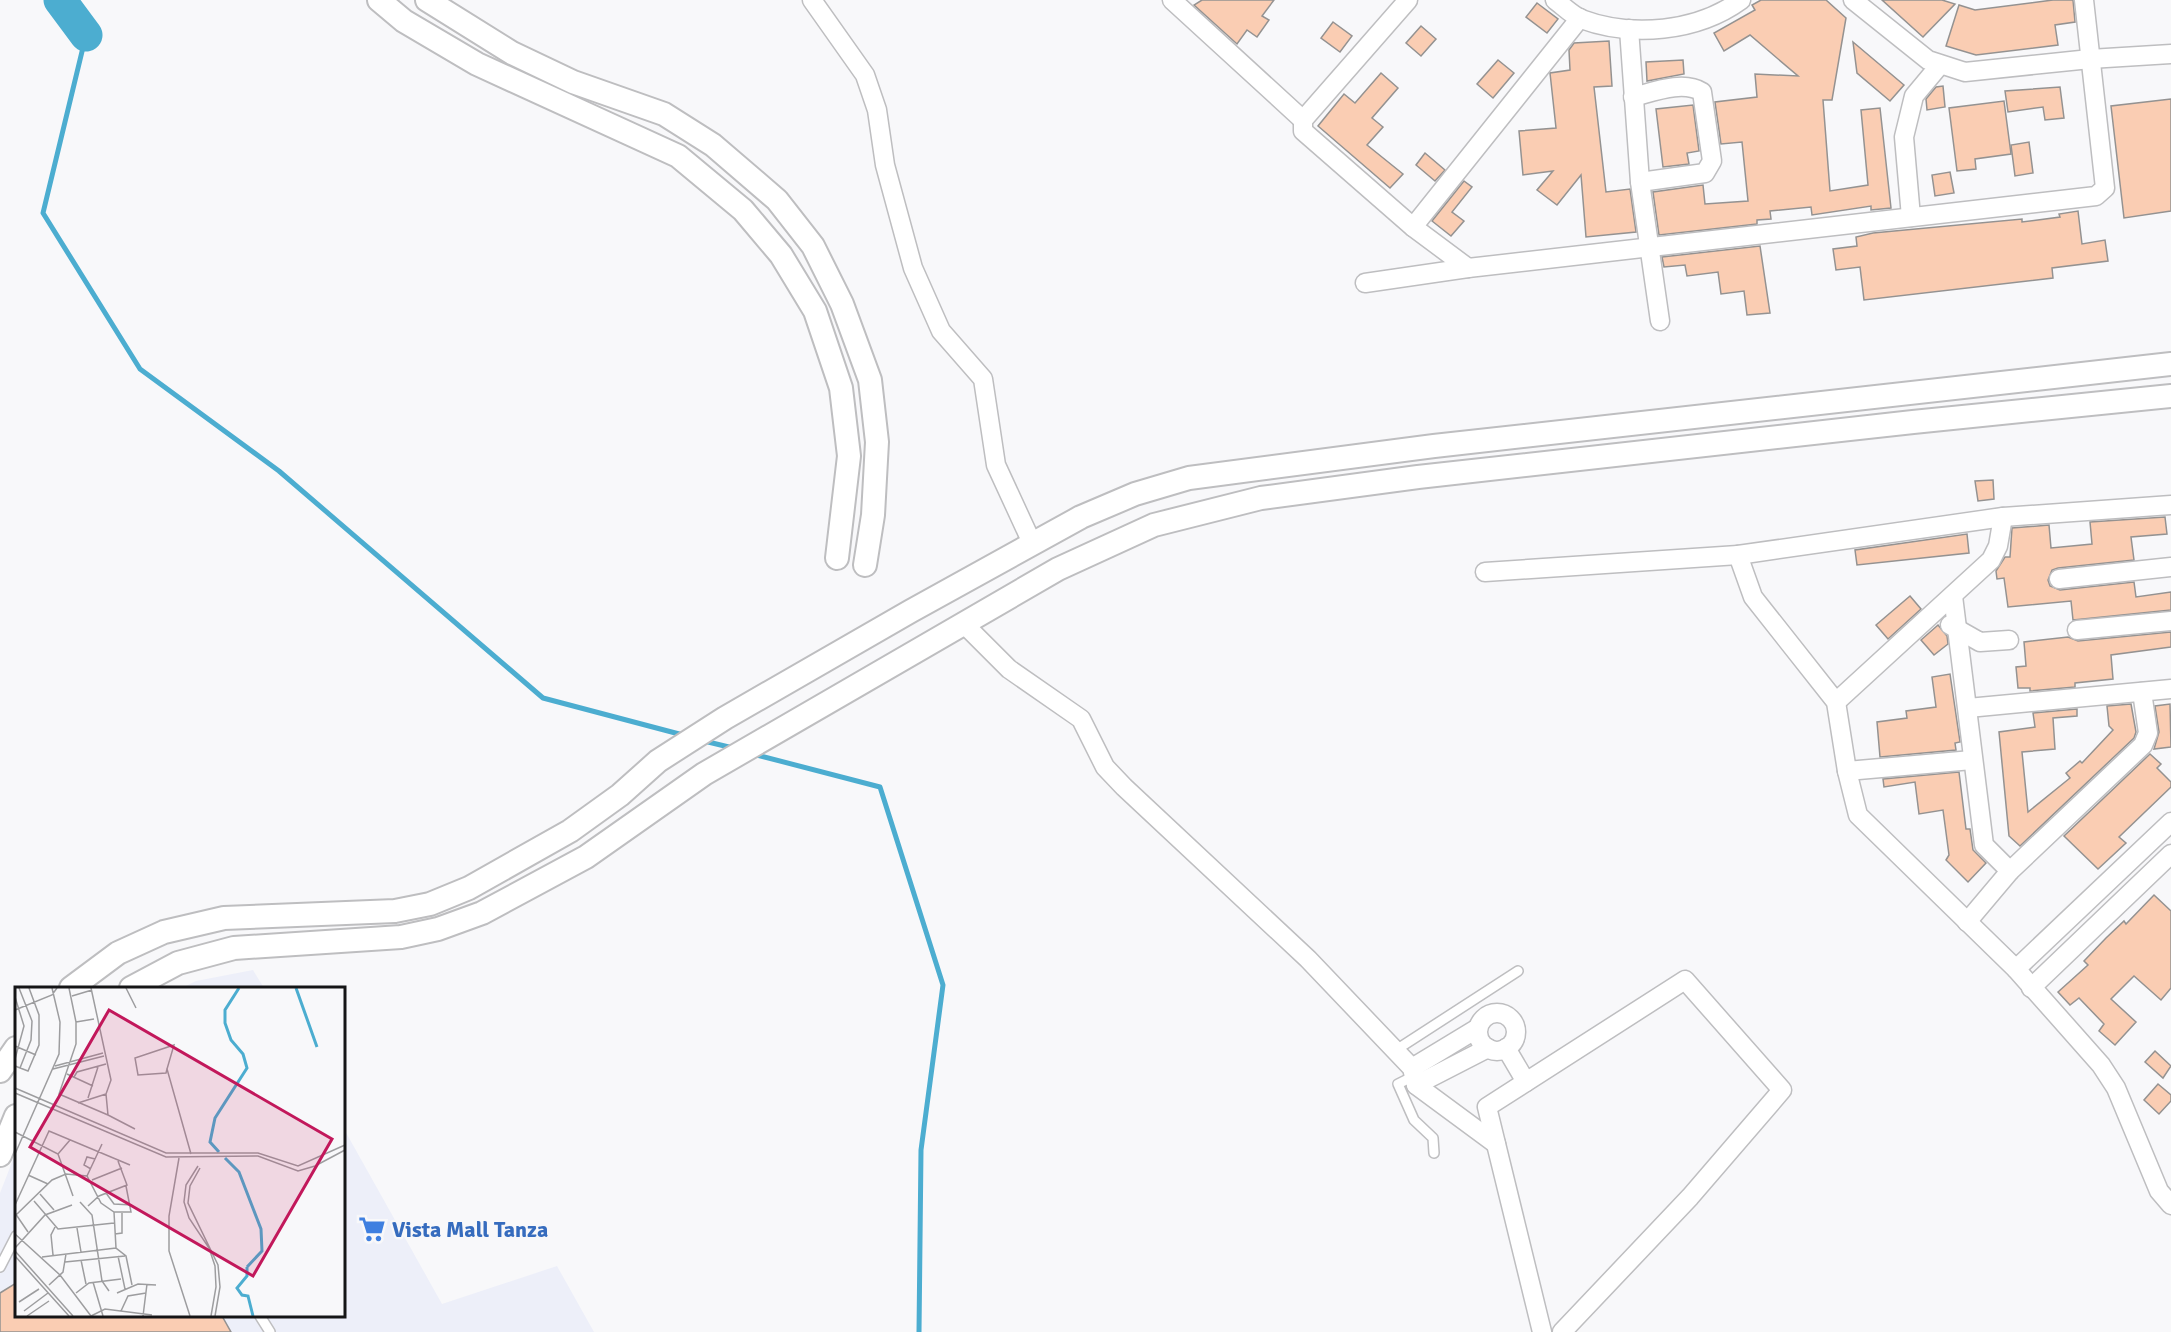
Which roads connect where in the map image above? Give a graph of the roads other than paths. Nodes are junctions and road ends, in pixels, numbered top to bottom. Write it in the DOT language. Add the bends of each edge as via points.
graph roads {
  1 [pos="379,0"];
  2 [pos="427,0"];
  3 [pos="812,0"];
  4 [pos="1408,0"];
  5 [pos="1555,0"];
  6 [pos="1741,0"];
  7 [pos="1853,0"];
  8 [pos="2084,0"];
  9 [pos="1179,2"];
  10 [pos="1580,18"];
  11 [pos="1629,29"];
  12 [pos="2171,54"];
  13 [pos="2090,59"];
  14 [pos="1939,66"];
  15 [pos="1633,97"];
  16 [pos="1303,120"];
  17 [pos="1640,182"];
  18 [pos="1911,217"];
  19 [pos="1413,227"];
  20 [pos="1648,248"];
  21 [pos="1468,268"];
  22 [pos="1365,283"];
  23 [pos="1660,321"];
  24 [pos="2171,364"];
  25 [pos="1912,392"];
  26 [pos="2171,396"];
  27 [pos="1913,422"];
  28 [pos="2171,505"];
  29 [pos="2003,517"];
  30 [pos="1032,543"];
  31 [pos="1738,555"];
  32 [pos="837,558"];
  33 [pos="865,565"];
  34 [pos="2171,567"];
  35 [pos="1485,572"];
  36 [pos="2059,579"];
  37 [pos="1953,596"];
  38 [pos="1929,619"];
  39 [pos="2171,621"];
  40 [pos="964,624"];
  41 [pos="1957,629"];
  42 [pos="2077,630"];
  43 [pos="2009,640"];
  44 [pos="2171,689"];
  45 [pos="2142,692"];
  46 [pos="1836,702"];
  47 [pos="1968,708"];
  48 [pos="1972,760"];
  49 [pos="1847,771"];
  50 [pos="2171,822"];
  51 [pos="2171,854"];
  52 [pos="2010,872"];
  53 [pos="291,915"];
  54 [pos="1966,922"];
  55 [pos="293,944"];
  56 [pos="2016,969"];
  57 [pos="1518,971"];
  58 [pos="72,987"];
  59 [pos="133,987"];
  60 [pos="2031,988"];
  61 [pos="1478,1028"];
  62 [pos="1497,1048"];
  63 [pos="15,1049"];
  64 [pos="1396,1050"];
  65 [pos="0,1071"];
  66 [pos="1414,1076"];
  67 [pos="1526,1082"];
  68 [pos="15,1118"];
  69 [pos="1496,1144"];
  70 [pos="1434,1153"];
  71 [pos="0,1155"];
  72 [pos="2171,1204"];
  73 [pos="15,1238"];
  74 [pos="2,1261"];
  75 [pos="261,1317"];
  76 [pos="270,1332"];
  77 [pos="1542,1332"];
  78 [pos="1562,1332"];
  1 -- 32 [label="street" via="404,21 477,64 678,156 744,210 773,246 815,311 841,388 849,456"];
  2 -- 33 [label="street" via="512,53 573,82 664,114 713,145 777,200 813,246 842,304 870,380 877,442 873,515"];
  3 -- 30 [label="street" via="865,75 877,110 885,165 913,268 941,331 983,379 996,465"];
  4 -- 16 [label="street"];
  5 -- 10 [label="street"];
  6 -- 11 [label="street" via="1697,22 1669,29"];
  7 -- 14 [label="street"];
  8 -- 13 [label="street"];
  9 -- 16 [label="street"];
  10 -- 11 [label="street"];
  10 -- 19 [label="street"];
  11 -- 15 [label="street"];
  12 -- 13 [label="street"];
  13 -- 14 [label="street" via="1965,72"];
  13 -- 18 [label="street" via="2105,188 2102,193"];
  14 -- 18 [label="street" via="1914,96 1904,136"];
  15 -- 17 [label="street"];
  15 -- 17 [label="street" via="1675,88 1689,87 1702,92 1712,161 1705,173"];
  16 -- 19 [label="street" via="1303,131"];
  17 -- 20 [label="street"];
  18 -- 20 [label="street"];
  19 -- 21 [label="street"];
  20 -- 21 [label="street"];
  20 -- 23 [label="street"];
  21 -- 22 [label="street"];
  24 -- 25 [label="street"];
  25 -- 27 [label="street"];
  25 -- 30 [label="street" via="1189,478 1135,494"];
  26 -- 27 [label="street"];
  27 -- 40 [label="street" via="1261,498 1154,525 1058,569"];
  28 -- 29 [label="street"];
  29 -- 31 [label="street"];
  29 -- 37 [label="street" via="1996,554"];
  30 -- 53 [label="street" via="726,718 658,760 620,795 570,831 469,888 430,904 395,911"];
  31 -- 35 [label="street"];
  31 -- 46 [label="street" via="1753,597"];
  34 -- 36 [label="street"];
  37 -- 38 [label="street"];
  37 -- 41 [label="street"];
  38 -- 41 [label="street"];
  38 -- 46 [label="street"];
  39 -- 42 [label="street"];
  40 -- 55 [label="street" via="704,774 586,857 482,913 401,937"];
  40 -- 64 [label="street" via="1009,669 1081,719 1105,767 1124,787 1308,959"];
  41 -- 43 [label="street" via="1980,642"];
  41 -- 47 [label="street"];
  44 -- 45 [label="street"];
  45 -- 47 [label="street"];
  45 -- 52 [label="street" via="2148,734 2143,745"];
  46 -- 49 [label="street"];
  47 -- 48 [label="street"];
  48 -- 49 [label="street"];
  48 -- 52 [label="street" via="1984,845"];
  49 -- 54 [label="street" via="1863,822"];
  50 -- 56 [label="street"];
  51 -- 60 [label="street"];
  52 -- 54 [label="street"];
  53 -- 55 [label="street"];
  53 -- 58 [label="street" via="224,918 164,932 118,952"];
  54 -- 56 [label="street"];
  55 -- 59 [label="street" via="234,948 178,963"];
  56 -- 60 [label="street"];
  57 -- 64 [label="lane"];
  60 -- 72 [label="street" via="2110,1077 2155,1183"];
  61 -- 62 [label="street" via="1480,1040"];
  61 -- 62 [label="street" via="1490,1014 1508,1016 1516,1033"];
  61 -- 66 [label="street"];
  62 -- 66 [label="street"];
  62 -- 67 [label="street"];
  63 -- 65 [label="street"];
  64 -- 66 [label="street"];
  66 -- 69 [label="street"];
  66 -- 70 [label="lane" via="1398,1084 1414,1120 1433,1138"];
  67 -- 69 [label="street" via="1487,1107"];
  67 -- 78 [label="street" via="1684,980 1782,1090 1689,1197"];
  68 -- 71 [label="street"];
  69 -- 77 [label="street"];
  73 -- 74 [label="lane"];
  75 -- 76 [label="lane"];
}
